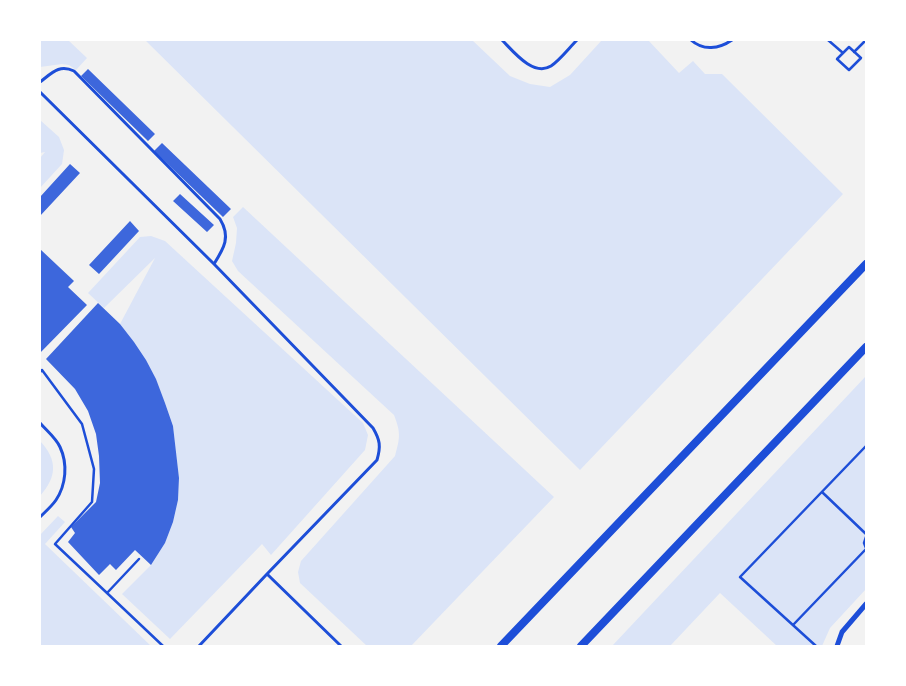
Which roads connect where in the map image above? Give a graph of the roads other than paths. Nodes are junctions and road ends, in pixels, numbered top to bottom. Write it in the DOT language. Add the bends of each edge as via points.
graph roads {
  1 [pos="502,40"];
  2 [pos="577,40"];
  3 [pos="691,40"];
  4 [pos="732,40"];
  5 [pos="40,82"];
  6 [pos="40,92"];
  7 [pos="214,264"];
  8 [pos="866,264"];
  9 [pos="866,348"];
  10 [pos="40,423"];
  11 [pos="40,517"];
  12 [pos="267,574"];
  13 [pos="866,604"];
  14 [pos="200,646"];
  15 [pos="340,646"];
  16 [pos="501,646"];
  17 [pos="581,646"];
  18 [pos="837,646"];
  1 -- 2 [label="lane" via="527,64 539,69 552,66"];
  3 -- 4 [label="lane" via="708,48 722,46"];
  5 -- 7 [label="lane" via="59,68 74,71 220,219 226,240"];
  6 -- 7 [label="lane"];
  7 -- 12 [label="lane" via="379,438 377,460"];
  8 -- 16 [label="street"];
  9 -- 17 [label="street"];
  10 -- 11 [label="lane" via="60,446 65,474 56,501"];
  12 -- 14 [label="lane"];
  12 -- 15 [label="lane"];
  13 -- 18 [label="street" via="842,632"];
}
